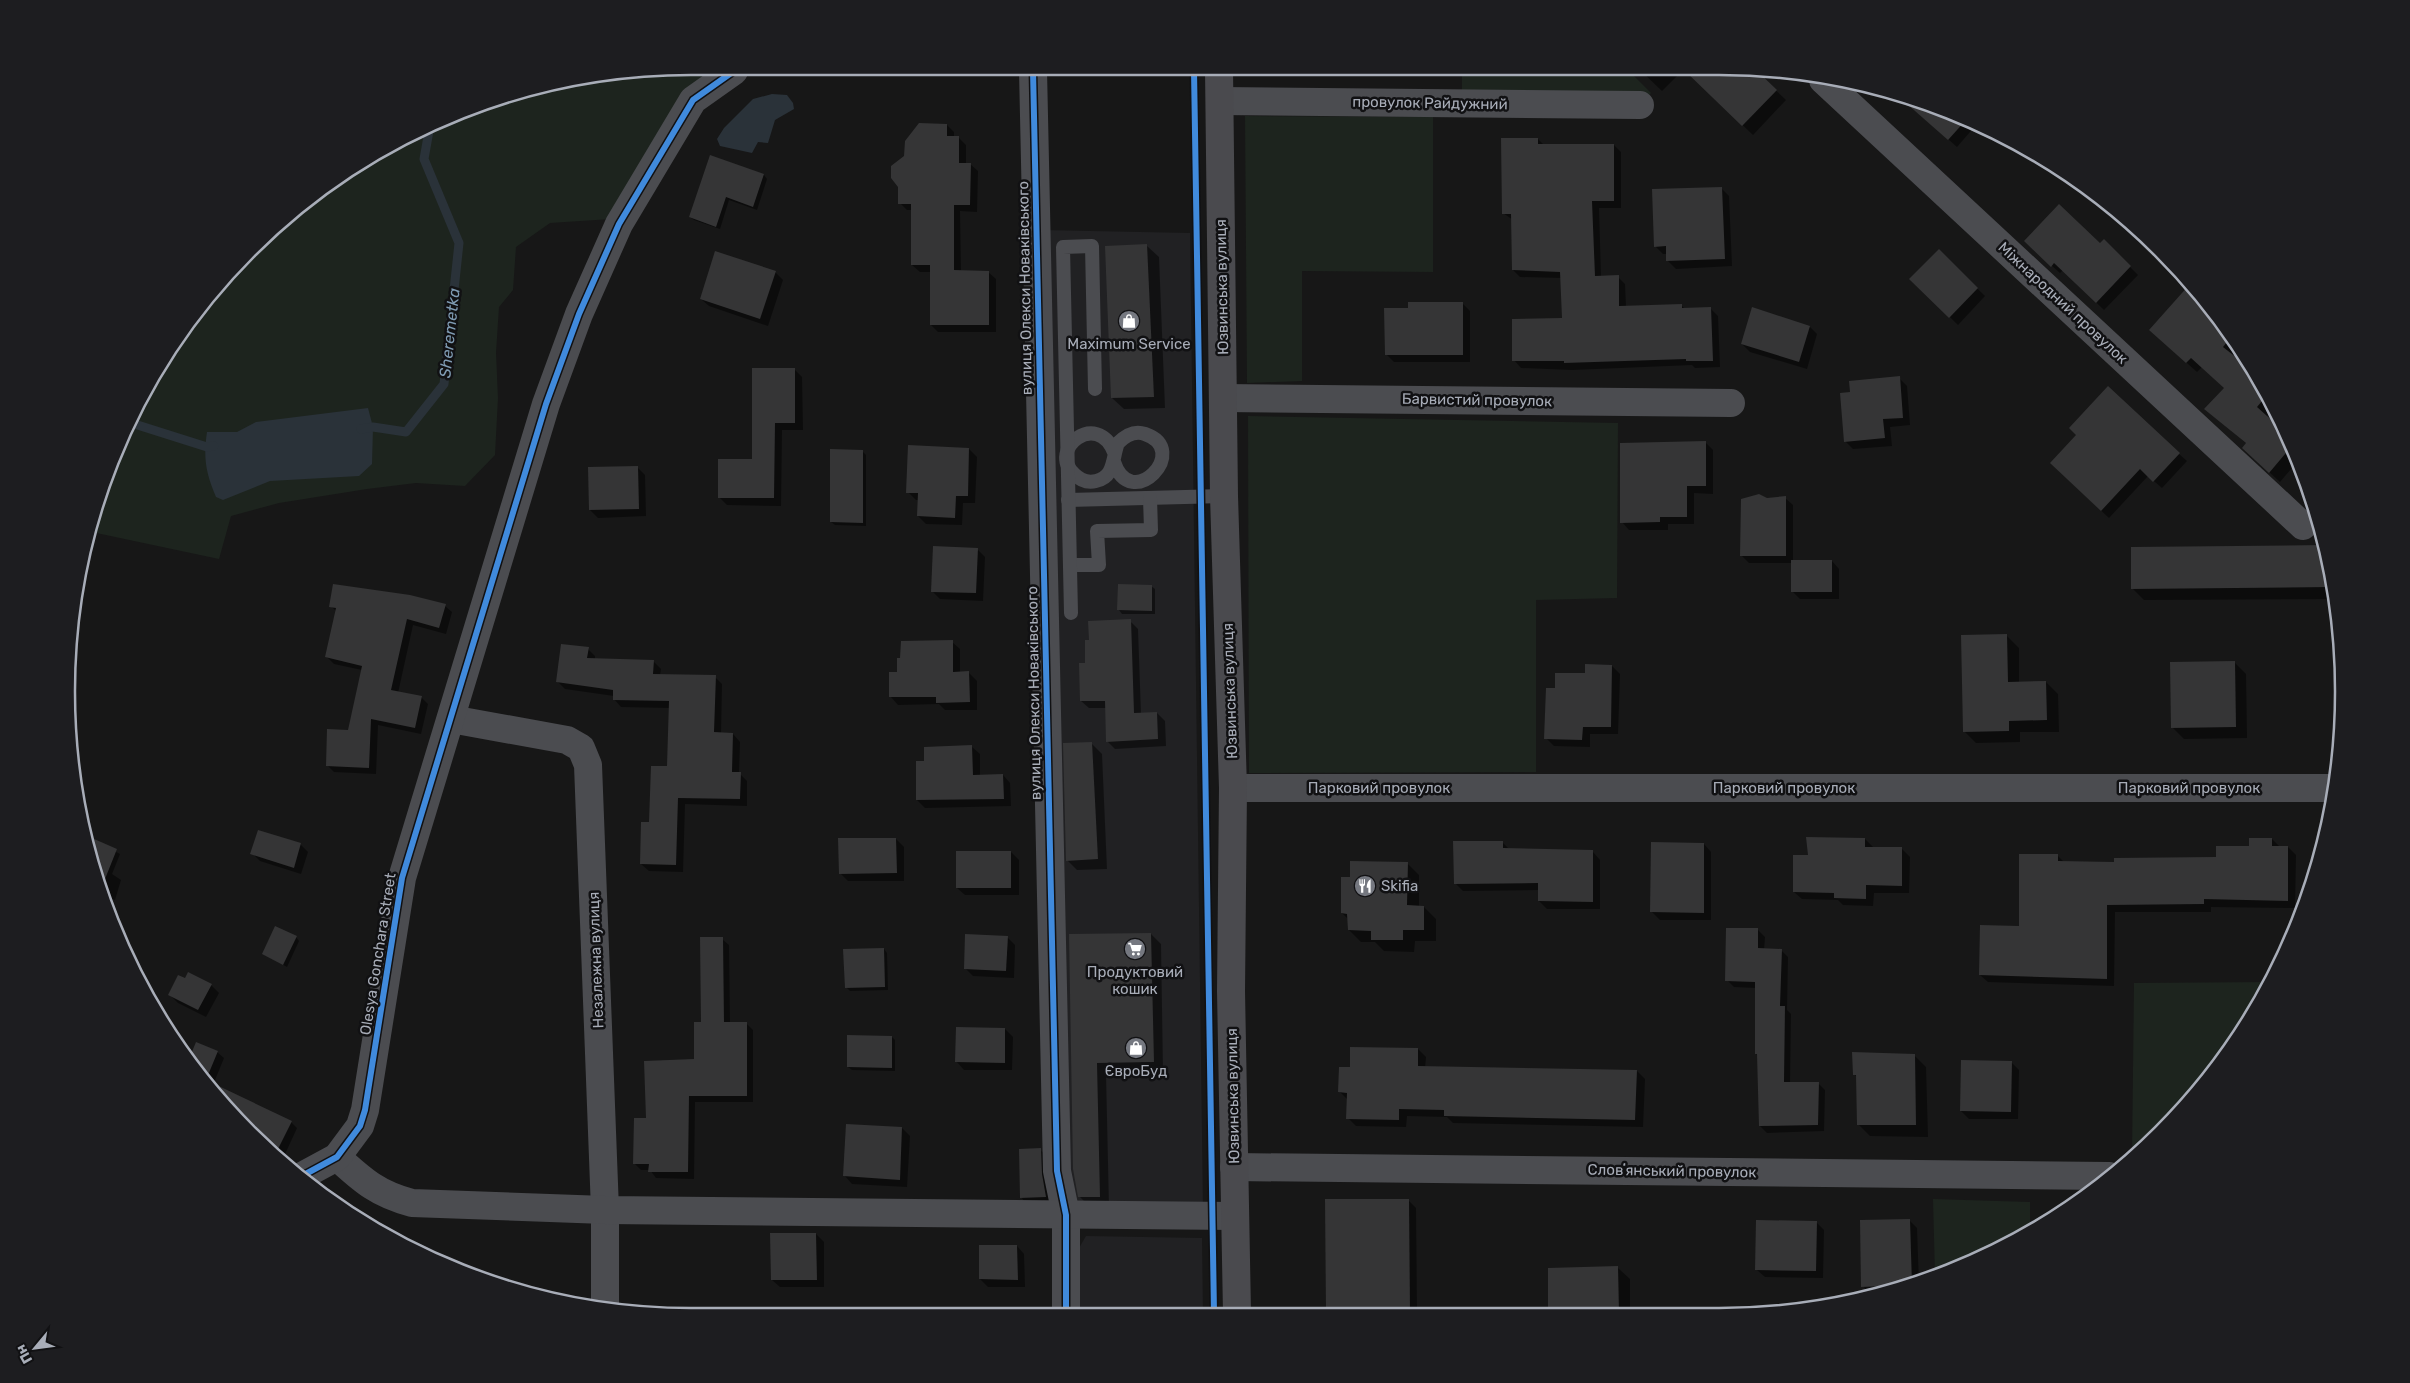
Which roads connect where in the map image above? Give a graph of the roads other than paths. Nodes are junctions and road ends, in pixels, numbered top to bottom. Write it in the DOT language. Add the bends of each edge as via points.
graph roads {
  1 [pos="728,75"];
  2 [pos="1033,75"];
  3 [pos="1219,75"];
  4 [pos="1829,85"];
  5 [pos="1220,101"];
  6 [pos="1640,105"];
  7 [pos="1095,389"];
  8 [pos="1223,398"];
  9 [pos="1731,403"];
  10 [pos="1066,459"];
  11 [pos="1224,496"];
  12 [pos="1150,498"];
  13 [pos="1068,500"];
  14 [pos="2303,526"];
  15 [pos="1070,565"];
  16 [pos="1071,613"];
  17 [pos="451,719"];
  18 [pos="1233,788"];
  19 [pos="2327,788"];
  20 [pos="337,1157"];
  21 [pos="1234,1167"];
  22 [pos="307,1173"];
  23 [pos="2100,1176"];
  24 [pos="605,1210"];
  25 [pos="1066,1215"];
  26 [pos="1235,1216"];
  27 [pos="606,1302"];
  28 [pos="1066,1308"];
  29 [pos="1237,1308"];
  1 -- 17 [label="street, Olesya Gonchara Street" via="693,100 618,224 579,314 546,404"];
  2 -- 25 [label="street, вулиця Олекси Новаківського" via="1056,1171"];
  3 -- 5 [label="main road, Юзвинська вулиця"];
  4 -- 14 [label="street, Міжнародний провулок"];
  5 -- 6 [label="street, провулок Райдужний"];
  5 -- 8 [label="main road, Юзвинська вулиця"];
  7 -- 10 [label="lane" via="1092,246 1063,247"];
  8 -- 9 [label="street, Барвистий провулок"];
  8 -- 11 [label="main road, Юзвинська вулиця"];
  10 -- 10 [label="lane" via="1073,473 1086,481 1102,479 1108,474 1114,457 1106,438 1091,433 1071,443"];
  10 -- 13 [label="lane"];
  11 -- 12 [label="lane"];
  11 -- 18 [label="main road, Юзвинська вулиця"];
  12 -- 13 [label="lane"];
  12 -- 15 [label="lane" via="1152,530 1097,531 1098,565"];
  13 -- 15 [label="lane"];
  15 -- 16 [label="lane"];
  17 -- 20 [label="street, Olesya Gonchara Street" via="402,878 365,1110 360,1126"];
  17 -- 24 [label="street, Незалежна вулиця" via="567,740 581,748 588,765"];
  18 -- 19 [label="street, Парковий провулок"];
  18 -- 21 [label="main road, Юзвинська вулиця" via="1231,991"];
  20 -- 22 [label="street, Olesya Gonchara Street"];
  20 -- 24 [label="street" via="377,1191 412,1203"];
  21 -- 23 [label="street, Словʼянський провулок"];
  21 -- 26 [label="main road, Юзвинська вулиця"];
  24 -- 25 [label="street"];
  24 -- 27 [label="street, Незалежна вулиця"];
  25 -- 26 [label="street"];
  25 -- 28 [label="street, вулиця Олекси Новаківського"];
  26 -- 29 [label="main road, Юзвинська вулиця"];
}
